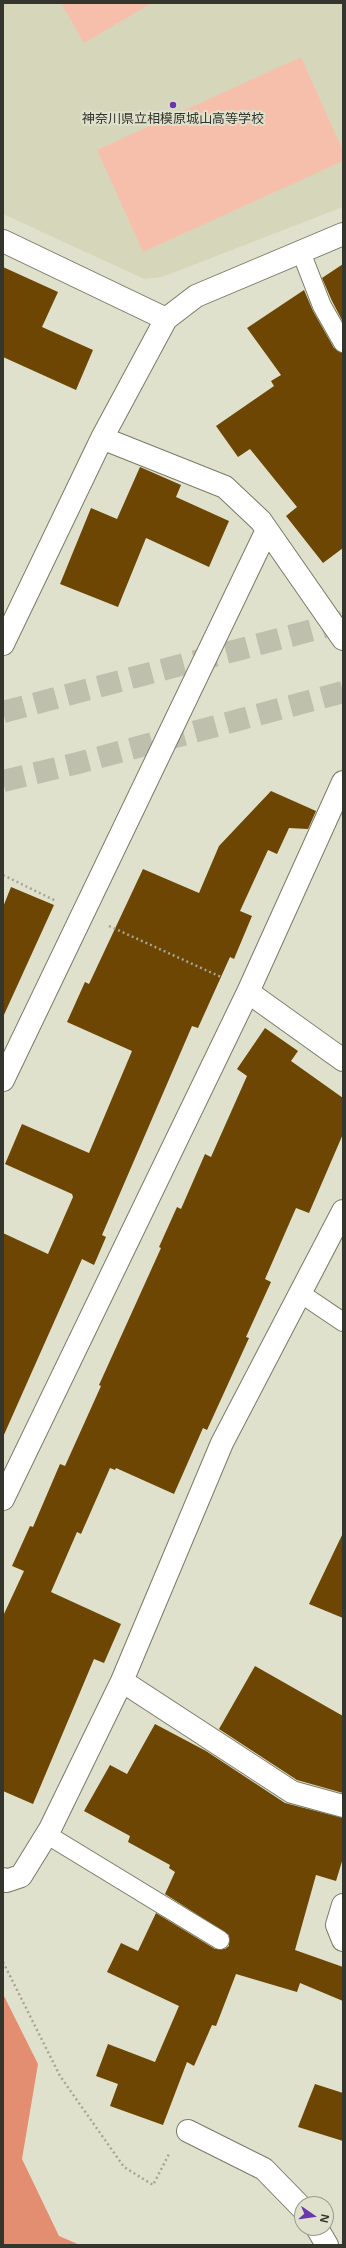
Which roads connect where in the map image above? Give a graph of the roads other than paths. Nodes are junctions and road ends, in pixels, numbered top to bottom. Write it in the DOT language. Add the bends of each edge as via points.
graph roads {
  1 [pos="343,234"];
  2 [pos="3,241"];
  3 [pos="301,252"];
  4 [pos="166,319"];
  5 [pos="342,338"];
  6 [pos="102,438"];
  7 [pos="267,530"];
  8 [pos="343,639"];
  9 [pos="3,644"];
  10 [pos="343,782"];
  11 [pos="248,992"];
  12 [pos="343,1060"];
  13 [pos="3,1080"];
  14 [pos="343,1211"];
  15 [pos="300,1293"];
  16 [pos="343,1322"];
  17 [pos="3,1499"];
  18 [pos="122,1681"];
  19 [pos="343,1806"];
  20 [pos="46,1834"];
  21 [pos="3,1879"];
  22 [pos="343,1906"];
  23 [pos="220,1940"];
  24 [pos="343,1940"];
  25 [pos="188,2132"];
  26 [pos="294,2200"];
  27 [pos="322,2236"];
  28 [pos="327,2245"];
  1 -- 3 [label="street"];
  2 -- 4 [label="street"];
  3 -- 4 [label="street" via="196,296"];
  3 -- 5 [label="lane" via="322,306"];
  4 -- 6 [label="street"];
  6 -- 7 [label="street" via="225,487"];
  6 -- 9 [label="street"];
  7 -- 8 [label="street"];
  7 -- 13 [label="street"];
  10 -- 11 [label="street"];
  11 -- 12 [label="street"];
  11 -- 17 [label="street"];
  14 -- 15 [label="street"];
  15 -- 16 [label="lane"];
  15 -- 18 [label="street" via="222,1443"];
  18 -- 19 [label="street" via="292,1792"];
  18 -- 20 [label="street"];
  20 -- 21 [label="street" via="21,1876 6,1881"];
  20 -- 23 [label="lane"];
  22 -- 24 [label="street" via="337,1925"];
  25 -- 26 [label="street" via="264,2169"];
  27 -- 28 [label="street"];
}
